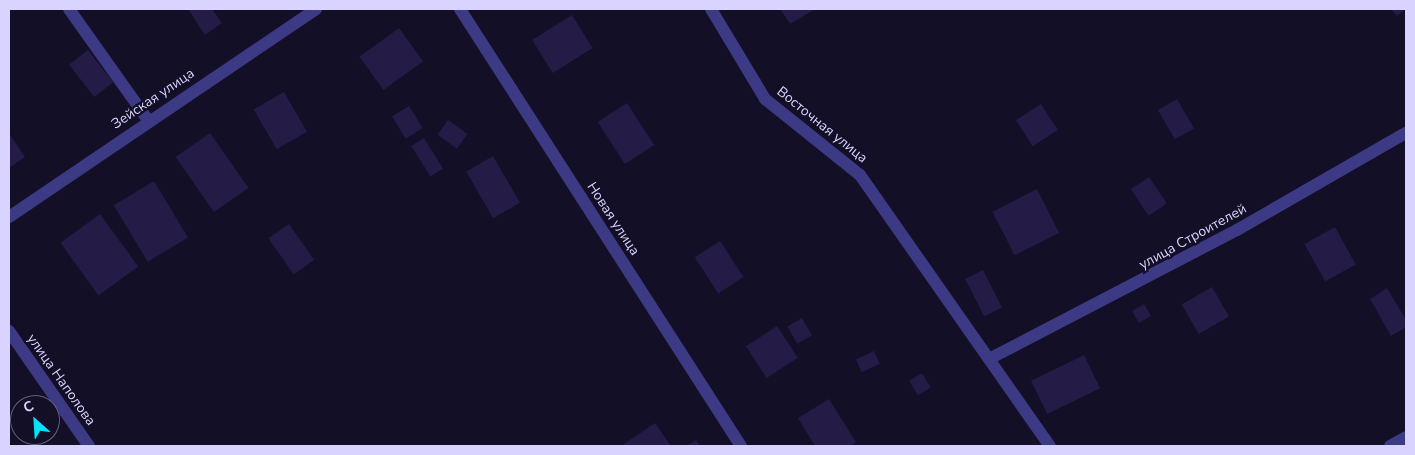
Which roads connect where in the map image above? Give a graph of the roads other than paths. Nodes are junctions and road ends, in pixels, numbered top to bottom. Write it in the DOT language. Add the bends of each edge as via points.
graph roads {
  1 [pos="69,9"];
  2 [pos="316,9"];
  3 [pos="460,9"];
  4 [pos="711,9"];
  5 [pos="148,120"];
  6 [pos="1406,133"];
  7 [pos="9,217"];
  8 [pos="9,331"];
  9 [pos="989,359"];
  10 [pos="1406,437"];
  11 [pos="89,446"];
  12 [pos="741,446"];
  13 [pos="1050,446"];
  14 [pos="1390,446"];
  1 -- 5 [label="street"];
  2 -- 5 [label="street, Зейская улица"];
  3 -- 12 [label="street, Новая улица"];
  4 -- 9 [label="street, Восточная улица" via="765,98 860,175"];
  5 -- 7 [label="street, Зейская улица"];
  6 -- 9 [label="street, улица Строителей" via="1228,235"];
  8 -- 11 [label="street, улица Наполова"];
  9 -- 13 [label="street, Восточная улица"];
  10 -- 14 [label="street"];
}
